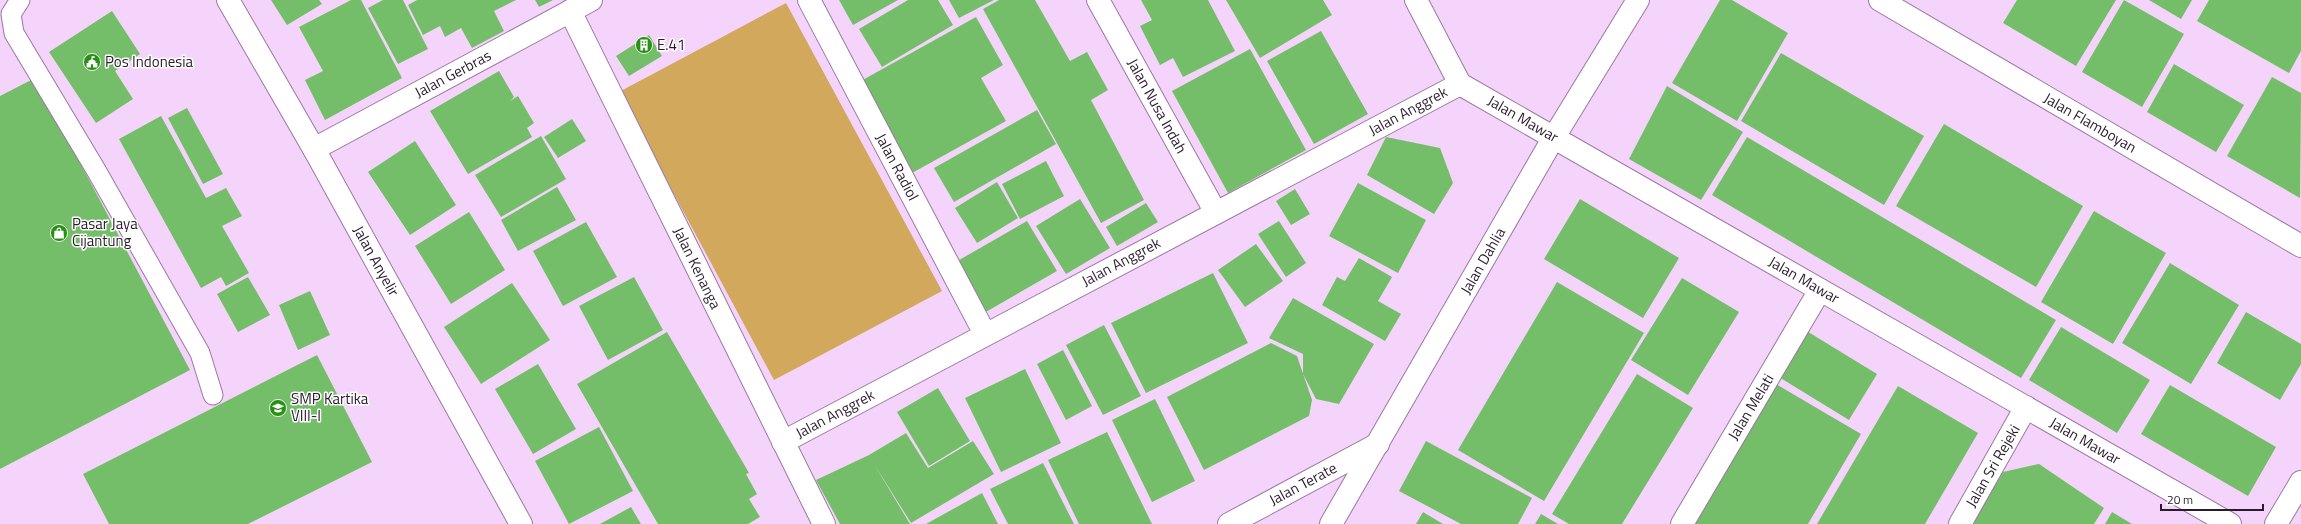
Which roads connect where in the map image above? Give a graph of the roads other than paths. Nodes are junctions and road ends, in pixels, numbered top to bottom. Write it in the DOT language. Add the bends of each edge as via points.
graph roads {
  1 [pos="20,0"];
  2 [pos="228,0"];
  3 [pos="591,0"];
  4 [pos="809,0"];
  5 [pos="1098,0"];
  6 [pos="1416,0"];
  7 [pos="1638,0"];
  8 [pos="1880,0"];
  9 [pos="570,11"];
  10 [pos="1460,84"];
  11 [pos="1554,137"];
  12 [pos="314,148"];
  13 [pos="1216,213"];
  14 [pos="2301,246"];
  15 [pos="1820,290"];
  16 [pos="985,334"];
  17 [pos="214,395"];
  18 [pos="2026,407"];
  19 [pos="783,442"];
  20 [pos="1378,444"];
  21 [pos="2301,482"];
  22 [pos="521,524"];
  23 [pos="824,524"];
  24 [pos="1229,524"];
  25 [pos="1331,524"];
  26 [pos="1682,524"];
  27 [pos="1960,524"];
  28 [pos="2230,524"];
  29 [pos="2276,524"];
  1 -- 17 [label="lane" via="11,14 14,33 96,170 200,353"];
  2 -- 12 [label="street, Jalan Anyelir"];
  3 -- 9 [label="street, Jalan Gerbras"];
  4 -- 16 [label="street, Jalan Radiol"];
  5 -- 13 [label="street, Jalan Nusa Indah"];
  6 -- 10 [label="street"];
  7 -- 11 [label="street, Jalan Dahlia"];
  8 -- 14 [label="street, Jalan Flamboyan"];
  9 -- 12 [label="street, Jalan Gerbras"];
  9 -- 19 [label="street, Jalan Kenanga"];
  10 -- 11 [label="street, Jalan Mawar"];
  10 -- 13 [label="street, Jalan Anggrek"];
  11 -- 15 [label="street, Jalan Mawar"];
  11 -- 20 [label="street, Jalan Dahlia"];
  12 -- 22 [label="street, Jalan Anyelir"];
  13 -- 16 [label="street, Jalan Anggrek"];
  15 -- 18 [label="street, Jalan Mawar"];
  15 -- 26 [label="street, Jalan Melati"];
  16 -- 19 [label="street, Jalan Anggrek"];
  18 -- 27 [label="street, Jalan Sri Rejeki"];
  18 -- 28 [label="street, Jalan Mawar"];
  19 -- 23 [label="street, Jalan Kenanga"];
  20 -- 24 [label="street, Jalan Terate"];
  20 -- 25 [label="street, Jalan Dahlia"];
  21 -- 29 [label="street"];
}
